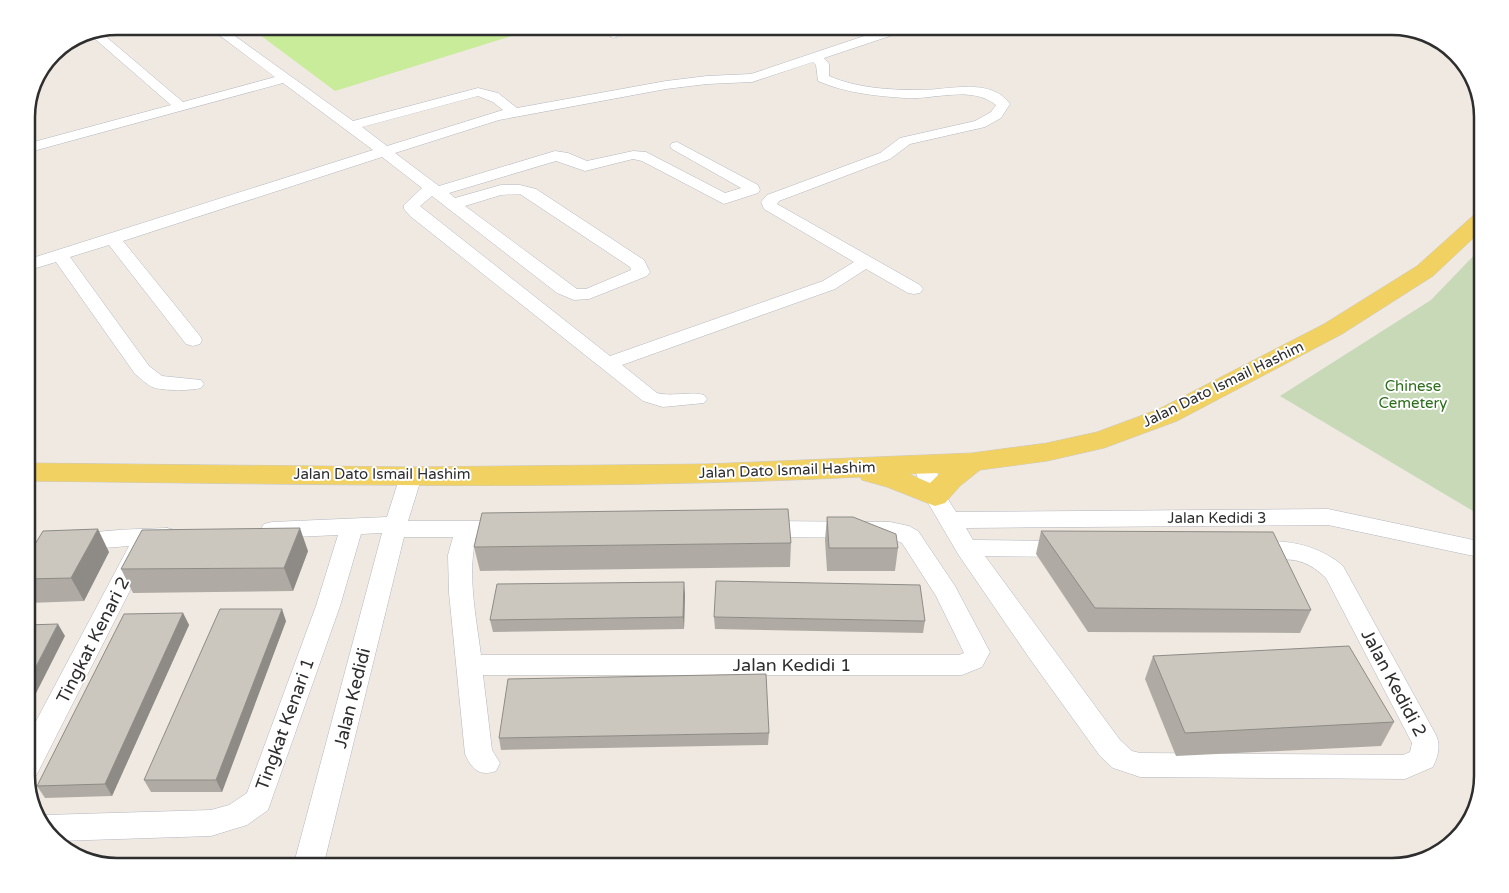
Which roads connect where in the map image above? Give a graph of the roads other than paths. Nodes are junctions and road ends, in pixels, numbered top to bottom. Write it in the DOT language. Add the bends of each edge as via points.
graph roads {
  1 [pos="226,35"];
  2 [pos="879,35"];
  3 [pos="99,37"];
  4 [pos="816,57"];
  5 [pos="286,78"];
  6 [pos="180,106"];
  7 [pos="514,112"];
  8 [pos="351,126"];
  9 [pos="35,146"];
  10 [pos="677,146"];
  11 [pos="383,151"];
  12 [pos="434,190"];
  13 [pos="453,204"];
  14 [pos="1474,225"];
  15 [pos="112,238"];
  16 [pos="59,254"];
  17 [pos="865,261"];
  18 [pos="35,263"];
  19 [pos="914,289"];
  20 [pos="193,340"];
  21 [pos="608,364"];
  22 [pos="194,384"];
  23 [pos="697,399"];
  24 [pos="972,462"];
  25 [pos="924,464"];
  26 [pos="852,468"];
  27 [pos="35,472"];
  28 [pos="411,476"];
  29 [pos="942,508"];
  30 [pos="352,526"];
  31 [pos="396,526"];
  32 [pos="467,529"];
  33 [pos="526,529"];
  34 [pos="741,529"];
  35 [pos="254,531"];
  36 [pos="185,535"];
  37 [pos="145,538"];
  38 [pos="966,548"];
  39 [pos="1474,548"];
  40 [pos="1086,549"];
  41 [pos="1236,551"];
  42 [pos="35,557"];
  43 [pos="468,665"];
  44 [pos="35,751"];
  45 [pos="486,763"];
  46 [pos="54,828"];
  47 [pos="310,858"];
  1 -- 5 [label="street"];
  2 -- 4 [label="street"];
  3 -- 6 [label="street"];
  4 -- 7 [label="street" via="752,78 666,85"];
  4 -- 17 [label="street" via="822,64 823,78 837,84 914,94 970,92 994,97 1003,104 996,115 980,124 905,141 885,156 769,202 770,206"];
  5 -- 6 [label="street"];
  5 -- 8 [label="street"];
  6 -- 9 [label="street"];
  7 -- 8 [label="street" via="499,98 478,92"];
  7 -- 11 [label="street"];
  8 -- 11 [label="street"];
  10 -- 12 [label="street" via="752,190 719,198 646,157 633,155 585,166 560,155"];
  11 -- 12 [label="street"];
  11 -- 15 [label="street"];
  12 -- 13 [label="street"];
  12 -- 21 [label="street" via="412,205 412,209"];
  13 -- 13 [label="street" via="574,295 589,294 641,272 638,264 520,188 501,189"];
  14 -- 24 [label="main road, Jalan Dato Ismail Hashim" via="1425,270 1380,300 1334,328 1168,415 1104,439 1057,450"];
  15 -- 16 [label="street"];
  15 -- 20 [label="street"];
  16 -- 18 [label="street"];
  16 -- 22 [label="street" via="142,370 157,382"];
  17 -- 19 [label="street"];
  17 -- 21 [label="street" via="829,285"];
  21 -- 23 [label="street" via="650,397 663,401"];
  24 -- 25 [label="main road, Jalan Dato Ismail Hashim"];
  24 -- 29 [label="main road" via="950,479"];
  25 -- 26 [label="main road, Jalan Dato Ismail Hashim"];
  25 -- 29 [label="street, Jalan Kedidi 2"];
  26 -- 28 [label="main road, Jalan Dato Ismail Hashim"];
  26 -- 29 [label="main road" via="898,480"];
  27 -- 28 [label="main road, Jalan Dato Ismail Hashim"];
  28 -- 31 [label="street, Jalan Kedidi"];
  29 -- 38 [label="street, Jalan Kedidi 2"];
  29 -- 39 [label="street, Jalan Kedidi 3" via="1328,517"];
  30 -- 31 [label="street"];
  30 -- 35 [label="street"];
  30 -- 46 [label="street, Tingkat Kenari 1" via="328,606 258,801 237,816 211,823"];
  31 -- 32 [label="street"];
  31 -- 47 [label="street, Jalan Kedidi"];
  32 -- 33 [label="street"];
  32 -- 43 [label="street" via="460,555"];
  34 -- 43 [label="street, Jalan Kedidi 1" via="890,530 910,537 946,592 976,652 973,660 962,665"];
  36 -- 37 [label="street"];
  37 -- 42 [label="street" via="81,541"];
  37 -- 44 [label="street, Tingkat Kenari 2"];
  38 -- 40 [label="street"];
  38 -- 41 [label="street, Jalan Kedidi 2" via="1110,748 1123,760 1140,765 1405,767 1423,759 1426,743 1335,572 1323,560 1305,552"];
  43 -- 45 [label="street" via="479,754"];
}
